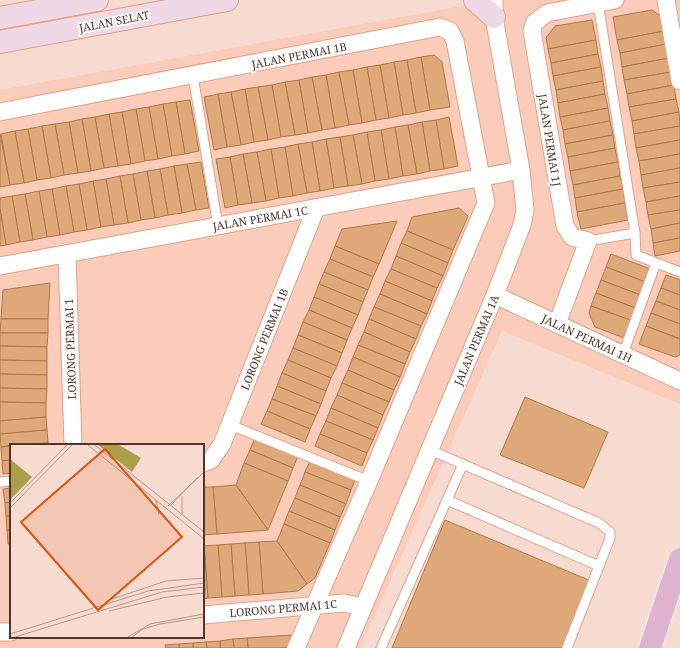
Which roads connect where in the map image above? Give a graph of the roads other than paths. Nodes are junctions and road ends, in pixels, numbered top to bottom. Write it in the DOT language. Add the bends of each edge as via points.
graph roads {
  1 [pos="97,0"];
  2 [pos="228,0"];
  3 [pos="475,0"];
  4 [pos="615,0"];
  5 [pos="666,0"];
  6 [pos="598,3"];
  7 [pos="494,8"];
  8 [pos="0,18"];
  9 [pos="0,42"];
  10 [pos="193,76"];
  11 [pos="680,81"];
  12 [pos="0,112"];
  13 [pos="521,170"];
  14 [pos="482,177"];
  15 [pos="316,208"];
  16 [pos="218,226"];
  17 [pos="635,233"];
  18 [pos="588,242"];
  19 [pos="67,254"];
  20 [pos="656,263"];
  21 [pos="0,266"];
  22 [pos="680,272"];
  23 [pos="495,295"];
  24 [pos="557,324"];
  25 [pos="623,354"];
  26 [pos="680,381"];
  27 [pos="230,425"];
  28 [pos="73,444"];
  29 [pos="430,450"];
  30 [pos="204,463"];
  31 [pos="463,464"];
  32 [pos="10,481"];
  33 [pos="369,481"];
  34 [pos="0,482"];
  35 [pos="447,500"];
  36 [pos="680,559"];
  37 [pos="599,566"];
  38 [pos="680,600"];
  39 [pos="314,605"];
  40 [pos="364,607"];
  41 [pos="204,615"];
  42 [pos="296,648"];
  43 [pos="346,648"];
  44 [pos="381,648"];
  45 [pos="567,648"];
  46 [pos="650,648"];
  47 [pos="660,648"];
  1 -- 8 [label="main road"];
  2 -- 9 [label="main road, JALAN SELAT"];
  3 -- 7 [label="main road"];
  4 -- 6 [label="street, JALAN PERMAI 1J"];
  5 -- 11 [label="street"];
  6 -- 17 [label="lane"];
  6 -- 18 [label="street, JALAN PERMAI 1J" via="546,13 534,23 532,31 565,226 572,237"];
  7 -- 13 [label="street, JALAN PERMAI 1A"];
  10 -- 12 [label="street, JALAN PERMAI 1B"];
  10 -- 14 [label="street, JALAN PERMAI 1B" via="440,27 450,31 456,42"];
  10 -- 16 [label="lane"];
  13 -- 14 [label="street, JALAN PERMAI 1C"];
  13 -- 23 [label="street, JALAN PERMAI 1A" via="525,210 522,225"];
  14 -- 15 [label="street, JALAN PERMAI 1C"];
  14 -- 33 [label="street" via="486,203"];
  15 -- 16 [label="street, JALAN PERMAI 1C"];
  15 -- 27 [label="street, LORONG PERMAI 1B"];
  16 -- 19 [label="street, JALAN PERMAI 1C"];
  17 -- 18 [label="lane"];
  17 -- 20 [label="lane" via="636,255"];
  18 -- 24 [label="street"];
  19 -- 21 [label="street, JALAN PERMAI 1C"];
  19 -- 28 [label="street, LORONG PERMAI 1"];
  20 -- 22 [label="lane"];
  20 -- 25 [label="lane"];
  23 -- 24 [label="street, JALAN PERMAI 1H"];
  23 -- 29 [label="street, JALAN PERMAI 1A"];
  24 -- 25 [label="street, JALAN PERMAI 1H"];
  25 -- 26 [label="street, JALAN PERMAI 1H"];
  27 -- 30 [label="street, LORONG PERMAI 1B" via="216,455"];
  27 -- 33 [label="lane"];
  29 -- 31 [label="lane"];
  29 -- 40 [label="street, JALAN PERMAI 1A"];
  31 -- 35 [label="lane"];
  31 -- 37 [label="lane" via="598,523 610,532"];
  32 -- 34 [label="lane"];
  33 -- 39 [label="street"];
  35 -- 37 [label="lane"];
  35 -- 44 [label="lane"];
  36 -- 46 [label="main road"];
  37 -- 45 [label="lane"];
  38 -- 47 [label="main road"];
  39 -- 40 [label="street, LORONG PERMAI 1C" via="344,603"];
  39 -- 41 [label="street, LORONG PERMAI 1C"];
  39 -- 42 [label="street"];
  40 -- 43 [label="street, JALAN PERMAI 1A"];
}
